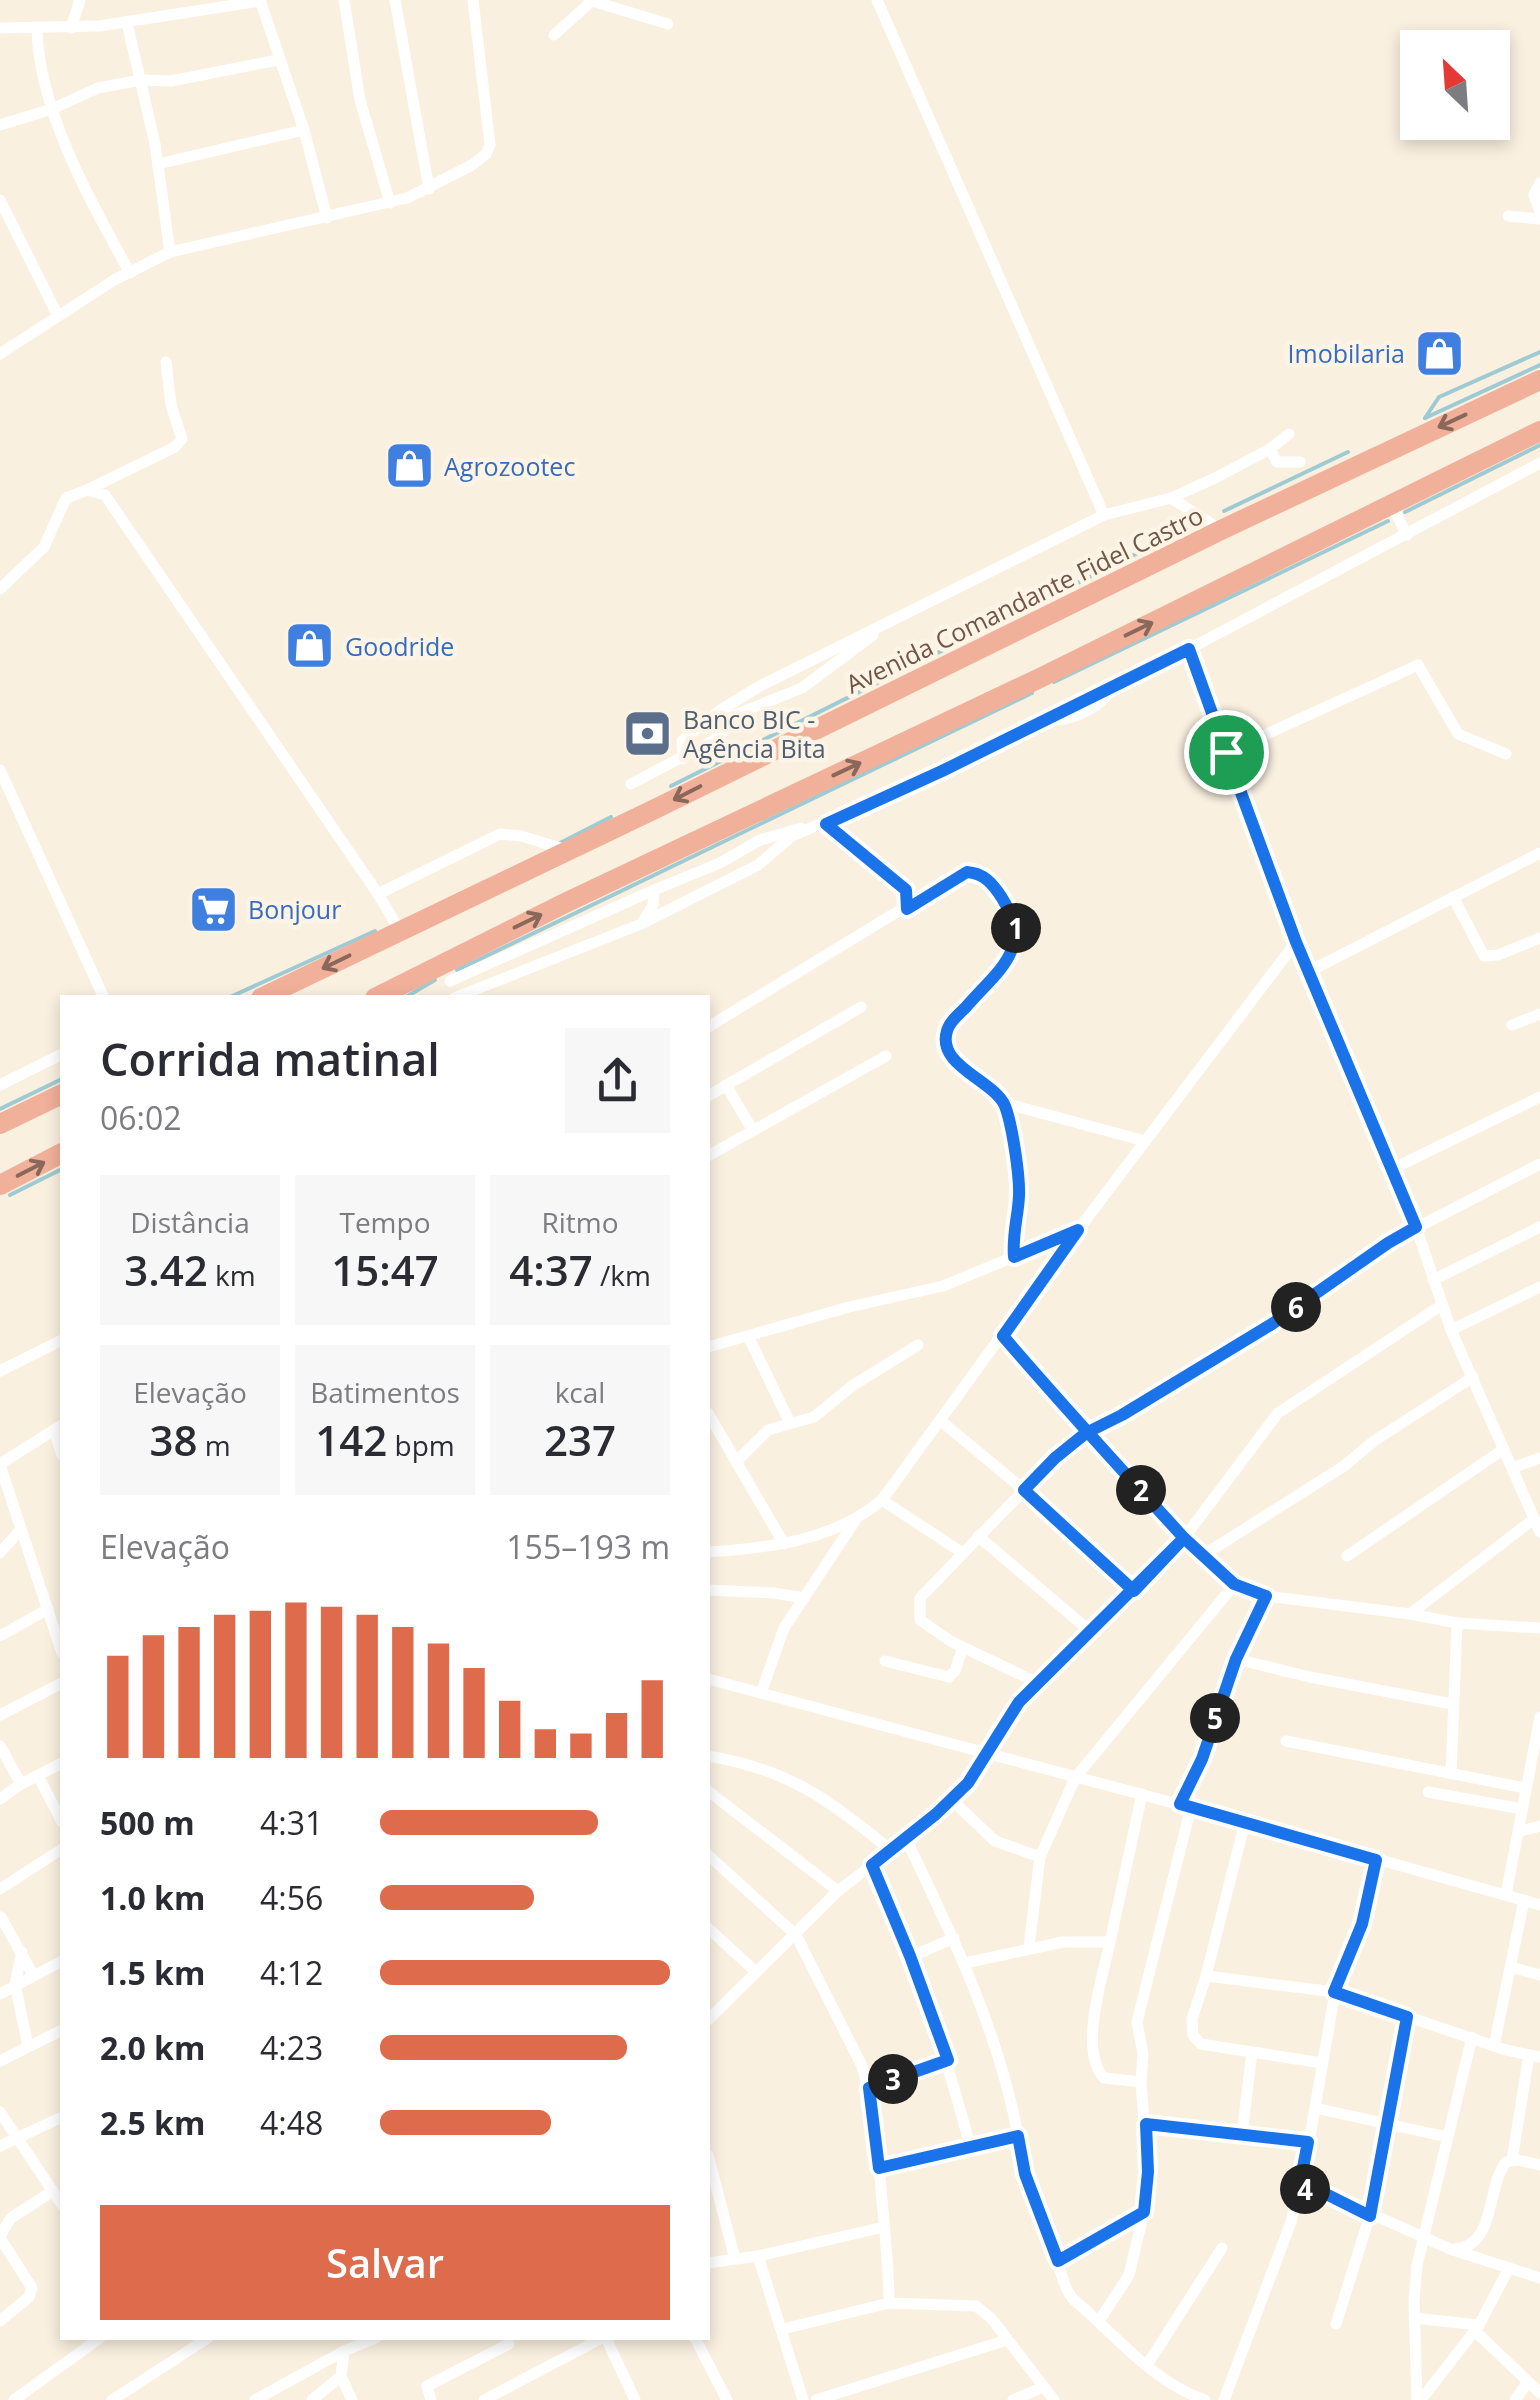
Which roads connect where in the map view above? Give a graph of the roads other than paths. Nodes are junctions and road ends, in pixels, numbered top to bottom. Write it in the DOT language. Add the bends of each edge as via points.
graph roads {
  1 [pos="80,0"];
  2 [pos="260,0"];
  3 [pos="344,0"];
  4 [pos="395,0"];
  5 [pos="473,0"];
  6 [pos="877,0"];
  7 [pos="591,1"];
  8 [pos="211,5"];
  9 [pos="127,23"];
  10 [pos="668,24"];
  11 [pos="37,27"];
  12 [pos="0,28"];
  13 [pos="72,28"];
  14 [pos="554,35"];
  15 [pos="278,60"];
  16 [pos="141,80"];
  17 [pos="52,110"];
  18 [pos="0,125"];
  19 [pos="304,130"];
  20 [pos="158,164"];
  21 [pos="1540,183"];
  22 [pos="428,189"];
  23 [pos="0,200"];
  24 [pos="390,203"];
  25 [pos="1540,215"];
  26 [pos="1508,216"];
  27 [pos="327,218"];
  28 [pos="170,252"];
  29 [pos="130,273"];
  30 [pos="58,316"];
  31 [pos="0,354"];
  32 [pos="166,362"];
  33 [pos="1540,380"];
  34 [pos="1540,431"];
  35 [pos="1289,434"];
  36 [pos="1270,449"];
  37 [pos="1300,462"];
  38 [pos="1540,463"];
  39 [pos="87,490"];
  40 [pos="1171,498"];
  41 [pos="1391,504"];
  42 [pos="1104,515"];
  43 [pos="1221,530"];
  44 [pos="1407,535"];
  45 [pos="0,589"];
  46 [pos="886,624"];
  47 [pos="1189,649"];
  48 [pos="743,714"];
  49 [pos="693,731"];
  50 [pos="1226,752"];
  51 [pos="1506,754"];
  52 [pos="683,759"];
  53 [pos="0,770"];
  54 [pos="630,784"];
  55 [pos="826,824"];
  56 [pos="568,850"];
  57 [pos="1540,852"];
  58 [pos="758,865"];
  59 [pos="708,869"];
  60 [pos="654,890"];
  61 [pos="378,894"];
  62 [pos="1453,897"];
  63 [pos="907,909"];
  64 [pos="642,924"];
  65 [pos="400,931"];
  66 [pos="1540,938"];
  67 [pos="1296,942"];
  68 [pos="1308,972"];
  69 [pos="445,973"];
  70 [pos="103,995"];
  71 [pos="267,995"];
  72 [pos="383,995"];
  73 [pos="455,995"];
  74 [pos="461,995"];
  75 [pos="861,1007"];
  76 [pos="1540,1014"];
  77 [pos="1512,1025"];
  78 [pos="710,1026"];
  79 [pos="60,1055"];
  80 [pos="886,1056"];
  81 [pos="0,1085"];
  82 [pos="726,1085"];
  83 [pos="60,1095"];
  84 [pos="710,1095"];
  85 [pos="1540,1097"];
  86 [pos="1004,1103"];
  87 [pos="0,1124"];
  88 [pos="752,1129"];
  89 [pos="1145,1141"];
  90 [pos="60,1155"];
  91 [pos="710,1155"];
  92 [pos="1540,1164"];
  93 [pos="1390,1170"];
  94 [pos="0,1185"];
  95 [pos="1416,1227"];
  96 [pos="1540,1227"];
  97 [pos="1078,1230"];
  98 [pos="1014,1257"];
  99 [pos="1434,1280"];
  100 [pos="1540,1287"];
  101 [pos="1442,1305"];
  102 [pos="1451,1330"];
  103 [pos="748,1336"];
  104 [pos="1003,1336"];
  105 [pos="60,1341"];
  106 [pos="710,1346"];
  107 [pos="918,1346"];
  108 [pos="0,1371"];
  109 [pos="1473,1377"];
  110 [pos="710,1415"];
  111 [pos="941,1422"];
  112 [pos="790,1424"];
  113 [pos="58,1428"];
  114 [pos="1086,1433"];
  115 [pos="1504,1449"];
  116 [pos="1540,1458"];
  117 [pos="737,1461"];
  118 [pos="0,1464"];
  119 [pos="1512,1468"];
  120 [pos="1024,1490"];
  121 [pos="882,1500"];
  122 [pos="1534,1519"];
  123 [pos="856,1521"];
  124 [pos="22,1529"];
  125 [pos="1540,1532"];
  126 [pos="978,1536"];
  127 [pos="1184,1538"];
  128 [pos="784,1544"];
  129 [pos="710,1552"];
  130 [pos="961,1552"];
  131 [pos="0,1553"];
  132 [pos="1202,1556"];
  133 [pos="1347,1556"];
  134 [pos="1234,1584"];
  135 [pos="710,1590"];
  136 [pos="1134,1591"];
  137 [pos="1266,1596"];
  138 [pos="804,1598"];
  139 [pos="48,1609"];
  140 [pos="1410,1614"];
  141 [pos="1457,1623"];
  142 [pos="1540,1628"];
  143 [pos="1092,1633"];
  144 [pos="0,1636"];
  145 [pos="60,1647"];
  146 [pos="963,1647"];
  147 [pos="1236,1659"];
  148 [pos="885,1661"];
  149 [pos="710,1680"];
  150 [pos="1038,1683"];
  151 [pos="60,1684"];
  152 [pos="761,1693"];
  153 [pos="1452,1704"];
  154 [pos="0,1715"];
  155 [pos="1540,1717"];
  156 [pos="1286,1741"];
  157 [pos="0,1746"];
  158 [pos="986,1754"];
  159 [pos="710,1758"];
  160 [pos="60,1765"];
  161 [pos="1450,1774"];
  162 [pos="38,1776"];
  163 [pos="1075,1778"];
  164 [pos="1498,1783"];
  165 [pos="21,1784"];
  166 [pos="1525,1788"];
  167 [pos="710,1792"];
  168 [pos="1428,1792"];
  169 [pos="1142,1794"];
  170 [pos="0,1799"];
  171 [pos="952,1800"];
  172 [pos="1494,1804"];
  173 [pos="1186,1806"];
  174 [pos="1522,1809"];
  175 [pos="60,1818"];
  176 [pos="1245,1822"];
  177 [pos="1540,1826"];
  178 [pos="1518,1832"];
  179 [pos="906,1840"];
  180 [pos="60,1850"];
  181 [pos="891,1850"];
  182 [pos="710,1857"];
  183 [pos="1040,1857"];
  184 [pos="1376,1860"];
  185 [pos="872,1865"];
  186 [pos="0,1889"];
  187 [pos="838,1892"];
  188 [pos="1506,1895"];
  189 [pos="1524,1900"];
  190 [pos="1540,1905"];
  191 [pos="0,1916"];
  192 [pos="710,1930"];
  193 [pos="796,1935"];
  194 [pos="954,1938"];
  195 [pos="1110,1942"];
  196 [pos="1030,1947"];
  197 [pos="22,1952"];
  198 [pos="910,1956"];
  199 [pos="60,1962"];
  200 [pos="965,1963"];
  201 [pos="1510,1968"];
  202 [pos="756,1972"];
  203 [pos="33,1975"];
  204 [pos="1540,1975"];
  205 [pos="1206,1976"];
  206 [pos="16,1984"];
  207 [pos="1334,1992"];
  208 [pos="0,1994"];
  209 [pos="1407,2017"];
  210 [pos="710,2018"];
  211 [pos="60,2031"];
  212 [pos="1472,2037"];
  213 [pos="28,2046"];
  214 [pos="1494,2046"];
  215 [pos="1252,2052"];
  216 [pos="1534,2056"];
  217 [pos="948,2060"];
  218 [pos="0,2062"];
  219 [pos="1322,2063"];
  220 [pos="1142,2082"];
  221 [pos="869,2088"];
  222 [pos="1315,2108"];
  223 [pos="0,2112"];
  224 [pos="60,2117"];
  225 [pos="1146,2124"];
  226 [pos="1388,2124"];
  227 [pos="1242,2134"];
  228 [pos="1018,2136"];
  229 [pos="17,2138"];
  230 [pos="1447,2138"];
  231 [pos="1308,2142"];
  232 [pos="0,2146"];
  233 [pos="970,2146"];
  234 [pos="1512,2160"];
  235 [pos="710,2162"];
  236 [pos="1540,2164"];
  237 [pos="879,2168"];
  238 [pos="1299,2188"];
  239 [pos="54,2191"];
  240 [pos="60,2202"];
  241 [pos="1144,2212"];
  242 [pos="1370,2216"];
  243 [pos="884,2227"];
  244 [pos="1484,2232"];
  245 [pos="0,2237"];
  246 [pos="1422,2237"];
  247 [pos="1222,2248"];
  248 [pos="1450,2249"];
  249 [pos="758,2256"];
  250 [pos="735,2259"];
  251 [pos="1488,2260"];
  252 [pos="1058,2261"];
  253 [pos="710,2263"];
  254 [pos="1508,2270"];
  255 [pos="1540,2278"];
  256 [pos="889,2304"];
  257 [pos="1414,2318"];
  258 [pos="0,2321"];
  259 [pos="1100,2322"];
  260 [pos="1336,2324"];
  261 [pos="1477,2327"];
  262 [pos="783,2329"];
  263 [pos="97,2340"];
  264 [pos="205,2340"];
  265 [pos="371,2340"];
  266 [pos="600,2340"];
  267 [pos="605,2340"];
  268 [pos="695,2340"];
  269 [pos="1007,2340"];
  270 [pos="509,2344"];
  271 [pos="344,2351"];
  272 [pos="1147,2366"];
  273 [pos="341,2376"];
  274 [pos="1527,2383"];
  275 [pos="1044,2386"];
  276 [pos="1540,2393"];
  277 [pos="14,2400"];
  278 [pos="112,2400"];
  279 [pos="255,2400"];
  280 [pos="312,2400"];
  281 [pos="352,2400"];
  282 [pos="431,2400"];
  283 [pos="484,2400"];
  284 [pos="635,2400"];
  285 [pos="726,2400"];
  286 [pos="803,2400"];
  287 [pos="816,2400"];
  288 [pos="1014,2400"];
  289 [pos="1054,2400"];
  290 [pos="1205,2400"];
  291 [pos="1224,2400"];
  292 [pos="1419,2400"];
  293 [pos="1514,2400"];
  1 -- 13 [label="street"];
  2 -- 8 [label="street"];
  2 -- 15 [label="street"];
  3 -- 24 [label="street" via="360,100"];
  4 -- 22 [label="street"];
  5 -- 22 [label="street" via="490,149"];
  6 -- 42 [label="street"];
  7 -- 10 [label="street"];
  7 -- 14 [label="street"];
  8 -- 9 [label="street"];
  9 -- 13 [label="street"];
  9 -- 16 [label="street"];
  11 -- 12 [label="street"];
  11 -- 13 [label="street"];
  11 -- 17 [label="street"];
  15 -- 16 [label="street" via="171,81"];
  15 -- 19 [label="street"];
  16 -- 17 [label="street" via="98,88"];
  16 -- 20 [label="street"];
  17 -- 18 [label="street"];
  17 -- 29 [label="street"];
  19 -- 20 [label="street"];
  19 -- 27 [label="street"];
  20 -- 28 [label="street"];
  21 -- 25 [label="street" via="1534,195"];
  22 -- 24 [label="street"];
  23 -- 30 [label="street"];
  24 -- 27 [label="street"];
  25 -- 26 [label="street"];
  27 -- 28 [label="street"];
  28 -- 29 [label="street"];
  29 -- 30 [label="street"];
  30 -- 31 [label="street"];
  32 -- 39 [label="street" via="182,440"];
  33 -- 43 [label="highway, Avenida Comandante Fidel Castro, one-way"];
  34 -- 41 [label="highway"];
  35 -- 36 [label="street"];
  36 -- 37 [label="street" via="1278,462"];
  36 -- 40 [label="street"];
  38 -- 44 [label="street"];
  39 -- 45 [label="street" via="66,498 44,547"];
  39 -- 61 [label="street" via="105,495"];
  40 -- 42 [label="street"];
  40 -- 43 [label="street"];
  41 -- 44 [label="street"];
  69 -- 41 [label="highway, one-way"];
  42 -- 46 [label="street"];
  43 -- 56 [label="highway, Avenida Comandante Fidel Castro, one-way"];
  44 -- 47 [label="street"];
  46 -- 48 [label="street" via="802,688"];
  46 -- 49 [label="street" via="760,686"];
  47 -- 50 [label="street"];
  47 -- 55 [label="street"];
  48 -- 49 [label="street"];
  48 -- 52 [label="street"];
  49 -- 52 [label="street" via="682,741"];
  50 -- 51 [label="street" via="1418,666 1458,734"];
  50 -- 67 [label="street"];
  52 -- 54 [label="street"];
  53 -- 70 [label="street"];
  55 -- 58 [label="street" via="792,836"];
  55 -- 59 [label="street" via="781,832"];
  55 -- 63 [label="street" via="906,890"];
  56 -- 61 [label="street" via="500,834"];
  56 -- 65 [label="highway, Avenida Comandante Fidel Castro"];
  57 -- 62 [label="street"];
  58 -- 59 [label="street"];
  58 -- 64 [label="street"];
  59 -- 60 [label="street"];
  60 -- 64 [label="street"];
  60 -- 69 [label="street"];
  61 -- 65 [label="street"];
  62 -- 66 [label="street" via="1484,956"];
  62 -- 68 [label="street"];
  63 -- 78 [label="street"];
  63 -- 86 [label="street" via="967,872 993,885 1011,913 1014,948 946,1036 954,1058"];
  64 -- 74 [label="street"];
  65 -- 71 [label="highway, Avenida Comandante Fidel Castro, one-way"];
  67 -- 68 [label="street"];
  67 -- 89 [label="street"];
  68 -- 93 [label="street"];
  69 -- 72 [label="highway"];
  69 -- 73 [label="street"];
  75 -- 82 [label="street"];
  76 -- 77 [label="street"];
  79 -- 81 [label="street"];
  80 -- 88 [label="street"];
  82 -- 84 [label="street"];
  82 -- 88 [label="street"];
  83 -- 87 [label="highway"];
  85 -- 93 [label="street"];
  86 -- 89 [label="street"];
  86 -- 98 [label="street" via="1019,1172"];
  88 -- 91 [label="street"];
  89 -- 97 [label="street"];
  94 -- 90 [label="highway, one-way"];
  92 -- 95 [label="street"];
  93 -- 95 [label="street"];
  95 -- 99 [label="street"];
  95 -- 114 [label="street" via="1272,1324"];
  96 -- 99 [label="street"];
  97 -- 98 [label="street"];
  97 -- 104 [label="street"];
  98 -- 103 [label="street" via="932,1289"];
  99 -- 101 [label="street"];
  100 -- 102 [label="street"];
  101 -- 102 [label="street"];
  101 -- 127 [label="street" via="1278,1413"];
  102 -- 109 [label="street"];
  103 -- 106 [label="street"];
  103 -- 112 [label="street"];
  104 -- 111 [label="street"];
  104 -- 114 [label="street"];
  105 -- 108 [label="street"];
  107 -- 112 [label="street" via="824,1410"];
  109 -- 115 [label="street"];
  109 -- 132 [label="street"];
  110 -- 117 [label="street"];
  111 -- 120 [label="street"];
  111 -- 121 [label="street"];
  112 -- 117 [label="street" via="762,1434"];
  113 -- 118 [label="street"];
  114 -- 120 [label="street"];
  114 -- 127 [label="street"];
  115 -- 119 [label="street"];
  115 -- 133 [label="street"];
  116 -- 119 [label="street"];
  117 -- 128 [label="street"];
  118 -- 124 [label="street"];
  119 -- 122 [label="street"];
  120 -- 126 [label="street"];
  120 -- 136 [label="street"];
  121 -- 123 [label="street"];
  121 -- 130 [label="street"];
  122 -- 125 [label="street"];
  122 -- 140 [label="street"];
  123 -- 128 [label="street"];
  123 -- 138 [label="street"];
  124 -- 131 [label="street"];
  124 -- 139 [label="street"];
  126 -- 130 [label="street"];
  126 -- 143 [label="street"];
  127 -- 132 [label="street"];
  127 -- 136 [label="street"];
  128 -- 129 [label="street"];
  130 -- 146 [label="street" via="920,1598 918,1611 925,1626"];
  132 -- 134 [label="street"];
  134 -- 137 [label="street"];
  134 -- 163 [label="street"];
  135 -- 138 [label="street"];
  136 -- 143 [label="street"];
  137 -- 140 [label="street"];
  137 -- 147 [label="street"];
  138 -- 152 [label="street" via="784,1628"];
  139 -- 144 [label="street"];
  139 -- 145 [label="street"];
  140 -- 141 [label="street"];
  141 -- 142 [label="street"];
  141 -- 153 [label="street"];
  143 -- 150 [label="street"];
  146 -- 148 [label="street" via="949,1677"];
  146 -- 150 [label="street"];
  147 -- 153 [label="street"];
  147 -- 173 [label="street"];
  149 -- 152 [label="street"];
  150 -- 158 [label="street"];
  151 -- 154 [label="street"];
  152 -- 158 [label="street"];
  153 -- 161 [label="street"];
  155 -- 166 [label="street"];
  156 -- 161 [label="street"];
  157 -- 165 [label="street"];
  158 -- 163 [label="street"];
  158 -- 171 [label="street"];
  159 -- 181 [label="street" via="795,1780"];
  160 -- 162 [label="street"];
  161 -- 164 [label="street"];
  162 -- 165 [label="street"];
  162 -- 175 [label="street"];
  163 -- 169 [label="street"];
  163 -- 183 [label="street"];
  164 -- 166 [label="street"];
  164 -- 172 [label="street"];
  165 -- 170 [label="street"];
  166 -- 174 [label="street"];
  167 -- 187 [label="street"];
  168 -- 172 [label="street"];
  169 -- 173 [label="street"];
  169 -- 195 [label="street"];
  171 -- 179 [label="street"];
  171 -- 183 [label="street" via="995,1840"];
  172 -- 174 [label="street"];
  173 -- 176 [label="street"];
  173 -- 220 [label="street" via="1138,2022"];
  174 -- 178 [label="street"];
  176 -- 184 [label="street"];
  176 -- 205 [label="street"];
  177 -- 178 [label="street"];
  178 -- 188 [label="street"];
  179 -- 181 [label="street"];
  179 -- 194 [label="street"];
  180 -- 186 [label="street"];
  181 -- 185 [label="street"];
  182 -- 193 [label="street"];
  183 -- 196 [label="street"];
  184 -- 188 [label="street"];
  184 -- 207 [label="street" via="1362,1924"];
  185 -- 187 [label="street"];
  185 -- 198 [label="street"];
  187 -- 193 [label="street"];
  188 -- 189 [label="street"];
  189 -- 190 [label="street"];
  189 -- 201 [label="street"];
  191 -- 197 [label="street"];
  192 -- 202 [label="street"];
  193 -- 202 [label="street"];
  193 -- 221 [label="street"];
  194 -- 198 [label="street"];
  194 -- 200 [label="street"];
  195 -- 196 [label="street"];
  195 -- 220 [label="street" via="1092,2026 1096,2068 1108,2080"];
  196 -- 200 [label="street"];
  197 -- 203 [label="street"];
  197 -- 206 [label="street"];
  198 -- 217 [label="street"];
  199 -- 203 [label="street"];
  200 -- 228 [label="street"];
  201 -- 204 [label="street"];
  201 -- 214 [label="street"];
  202 -- 210 [label="street"];
  203 -- 206 [label="street"];
  205 -- 207 [label="street"];
  205 -- 215 [label="street" via="1192,2019 1196,2039"];
  206 -- 208 [label="street"];
  206 -- 213 [label="street"];
  207 -- 209 [label="street"];
  207 -- 219 [label="street"];
  209 -- 212 [label="street"];
  209 -- 226 [label="street"];
  211 -- 213 [label="street"];
  212 -- 214 [label="street"];
  212 -- 230 [label="street"];
  213 -- 218 [label="street"];
  214 -- 216 [label="street"];
  215 -- 219 [label="street"];
  215 -- 227 [label="street"];
  216 -- 234 [label="street"];
  217 -- 221 [label="street"];
  217 -- 233 [label="street"];
  219 -- 222 [label="street"];
  220 -- 225 [label="street"];
  221 -- 237 [label="street"];
  222 -- 226 [label="street"];
  222 -- 231 [label="street"];
  223 -- 229 [label="street"];
  224 -- 229 [label="street"];
  225 -- 227 [label="street"];
  225 -- 241 [label="street"];
  226 -- 230 [label="street"];
  226 -- 242 [label="street"];
  227 -- 231 [label="street"];
  228 -- 233 [label="street"];
  228 -- 252 [label="street"];
  229 -- 232 [label="street"];
  229 -- 239 [label="street"];
  230 -- 246 [label="street"];
  231 -- 238 [label="street"];
  233 -- 237 [label="street"];
  234 -- 236 [label="street"];
  234 -- 244 [label="street" via="1498,2173"];
  235 -- 250 [label="street"];
  237 -- 243 [label="street"];
  238 -- 242 [label="street"];
  238 -- 291 [label="street"];
  239 -- 240 [label="street"];
  239 -- 245 [label="street" via="11,2218"];
  241 -- 252 [label="street"];
  241 -- 259 [label="street" via="1129,2276"];
  242 -- 246 [label="street"];
  242 -- 260 [label="street"];
  243 -- 249 [label="street"];
  243 -- 256 [label="street"];
  244 -- 248 [label="street" via="1469,2246"];
  244 -- 251 [label="street"];
  245 -- 258 [label="street" via="32,2288"];
  246 -- 248 [label="street"];
  246 -- 257 [label="street"];
  247 -- 272 [label="street"];
  248 -- 251 [label="street"];
  249 -- 250 [label="street"];
  249 -- 262 [label="street"];
  250 -- 253 [label="street"];
  251 -- 254 [label="street"];
  252 -- 259 [label="street" via="1067,2290"];
  254 -- 255 [label="street"];
  254 -- 261 [label="street"];
  256 -- 262 [label="street"];
  256 -- 269 [label="street" via="976,2306"];
  257 -- 261 [label="street"];
  257 -- 292 [label="street"];
  259 -- 272 [label="street"];
  261 -- 274 [label="street"];
  261 -- 292 [label="street"];
  262 -- 286 [label="street"];
  263 -- 277 [label="street"];
  264 -- 278 [label="street"];
  265 -- 271 [label="street"];
  266 -- 283 [label="street"];
  267 -- 284 [label="street"];
  268 -- 285 [label="street"];
  269 -- 275 [label="street"];
  269 -- 287 [label="street"];
  270 -- 282 [label="street" via="428,2386"];
  271 -- 273 [label="street"];
  271 -- 279 [label="street"];
  272 -- 290 [label="street"];
  273 -- 280 [label="street"];
  273 -- 281 [label="street"];
  274 -- 276 [label="street"];
  274 -- 293 [label="street"];
  275 -- 288 [label="street"];
  275 -- 289 [label="street"];
}
